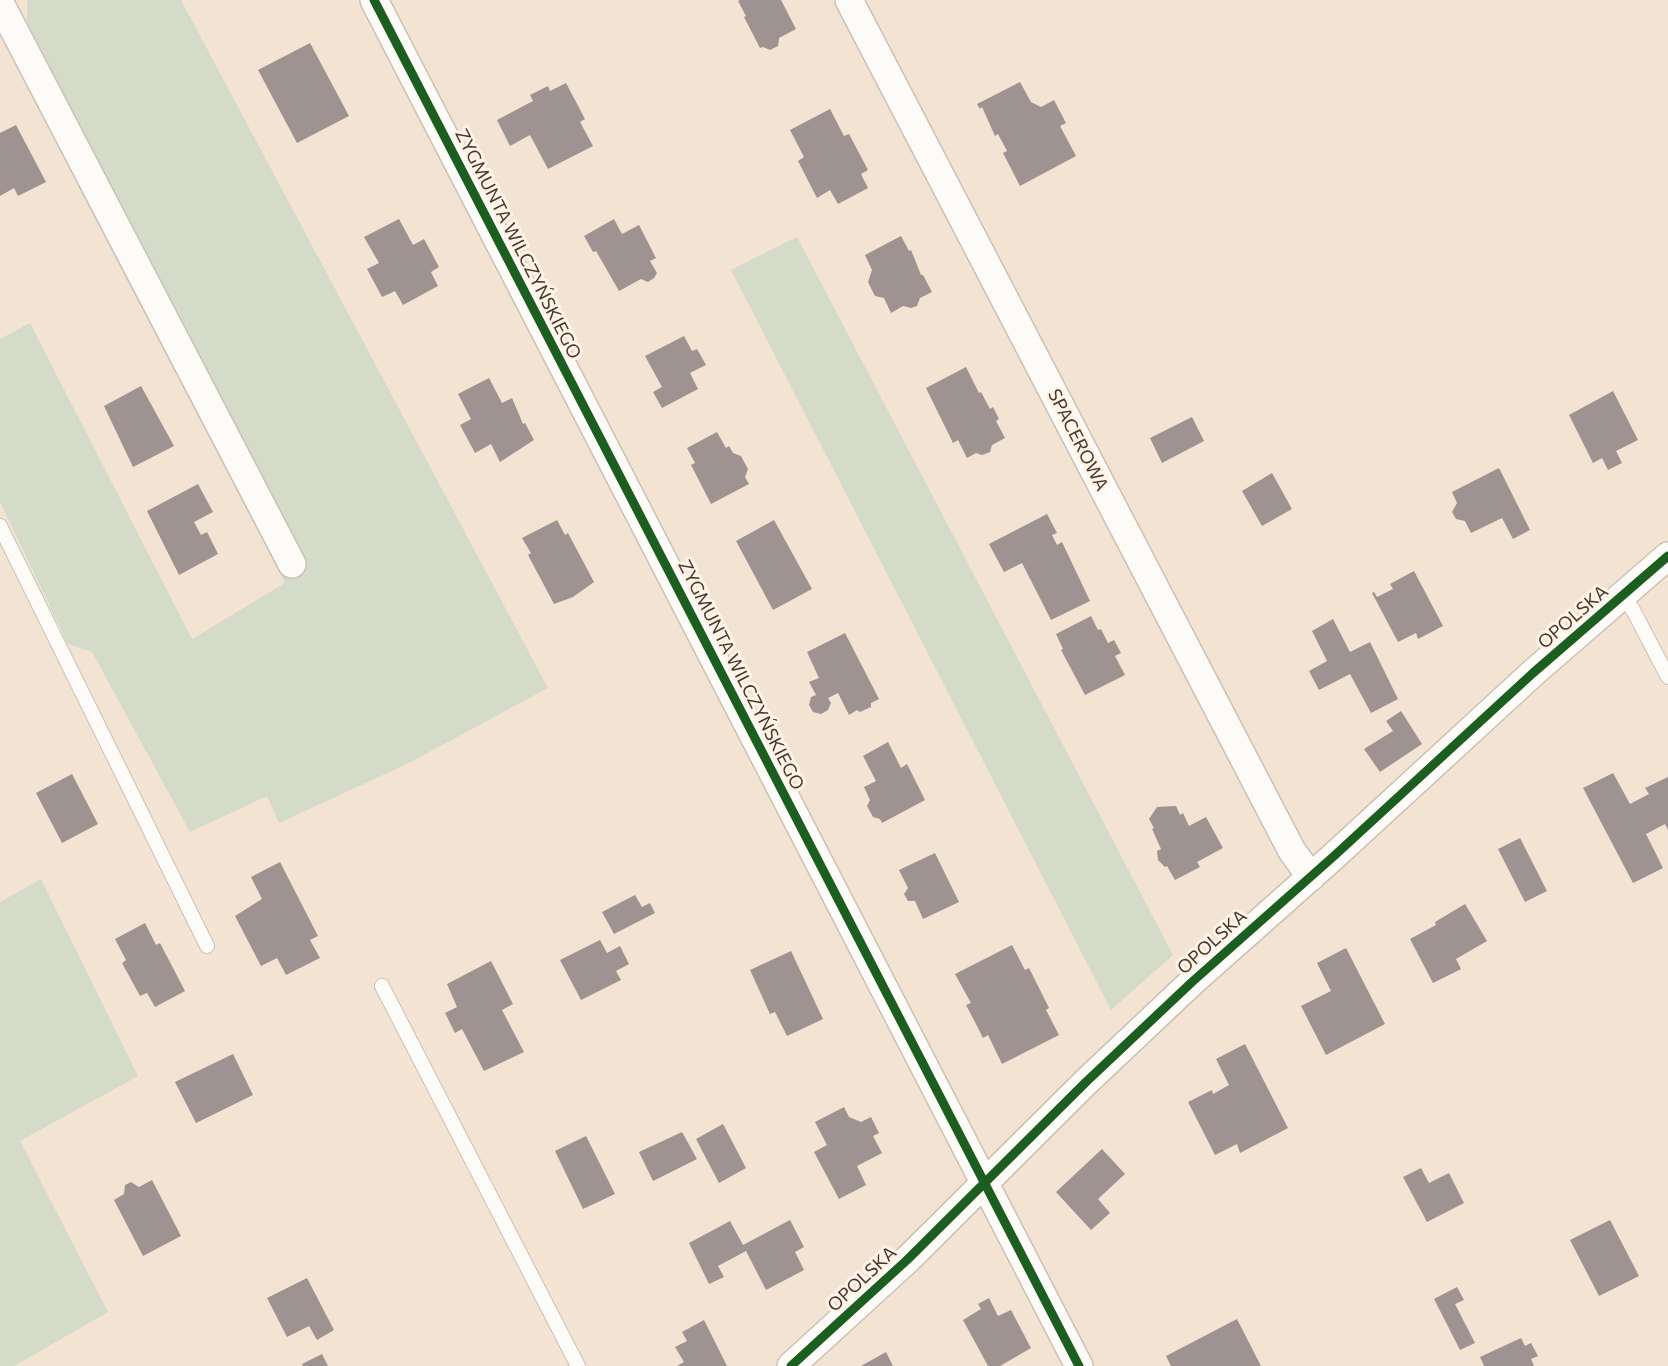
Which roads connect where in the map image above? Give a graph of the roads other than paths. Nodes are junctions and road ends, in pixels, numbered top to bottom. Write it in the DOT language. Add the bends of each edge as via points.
graph roads {
  1 [pos="374,0"];
  2 [pos="849,0"];
  3 [pos="0,3"];
  4 [pos="0,526"];
  5 [pos="1668,556"];
  6 [pos="292,564"];
  7 [pos="1623,595"];
  8 [pos="1668,677"];
  9 [pos="1311,877"];
  10 [pos="207,946"];
  11 [pos="382,986"];
  12 [pos="985,1183"];
  13 [pos="579,1366"];
  14 [pos="791,1366"];
  15 [pos="1078,1366"];
  1 -- 12 [label="street, ZYGMUNTA WILCZYŃSKIEGO"];
  2 -- 9 [label="street, SPACEROWA" via="1292,852"];
  3 -- 6 [label="street"];
  4 -- 10 [label="lane"];
  5 -- 7 [label="street, OPOLSKA"];
  7 -- 8 [label="lane"];
  7 -- 9 [label="street, OPOLSKA"];
  9 -- 12 [label="street, OPOLSKA" via="1184,990"];
  11 -- 13 [label="lane"];
  12 -- 14 [label="street, OPOLSKA"];
  12 -- 15 [label="street, ZYGMUNTA WILCZYŃSKIEGO"];
}
